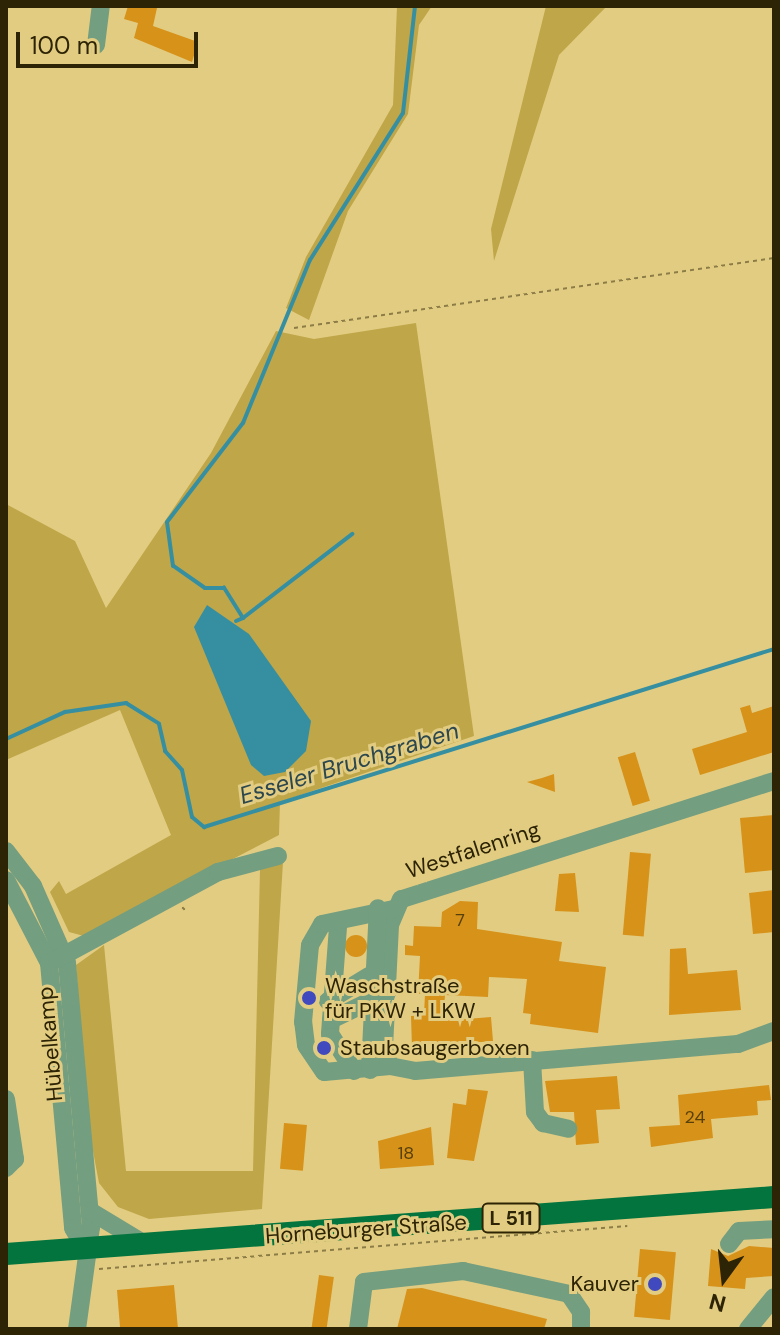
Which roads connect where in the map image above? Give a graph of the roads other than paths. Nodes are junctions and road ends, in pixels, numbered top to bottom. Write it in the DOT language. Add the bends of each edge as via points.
graph roads {
  1 [pos="101,6"];
  2 [pos="96,45"];
  3 [pos="774,781"];
  4 [pos="6,851"];
  5 [pos="278,856"];
  6 [pos="6,880"];
  7 [pos="25,890"];
  8 [pos="385,908"];
  9 [pos="339,922"];
  10 [pos="58,959"];
  11 [pos="369,989"];
  12 [pos="332,1012"];
  13 [pos="774,1031"];
  14 [pos="532,1060"];
  15 [pos="390,1066"];
  16 [pos="362,1071"];
  17 [pos="6,1099"];
  18 [pos="568,1129"];
  19 [pos="6,1168"];
  20 [pos="774,1197"];
  21 [pos="90,1211"];
  22 [pos="774,1229"];
  23 [pos="729,1244"];
  24 [pos="159,1245"];
  25 [pos="6,1254"];
  26 [pos="84,1255"];
  27 [pos="774,1297"];
  28 [pos="759,1324"];
  29 [pos="77,1329"];
  30 [pos="358,1329"];
  31 [pos="581,1329"];
  1 -- 2 [label="street"];
  3 -- 8 [label="street, Westfalenring" via="412,893"];
  4 -- 7 [label="street, Hübelkamp"];
  5 -- 10 [label="street" via="218,872"];
  6 -- 7 [label="street, Hübelkamp"];
  7 -- 10 [label="street, Hübelkamp"];
  8 -- 9 [label="street"];
  8 -- 11 [label="street"];
  8 -- 15 [label="street, Westfalenring" via="384,1049"];
  9 -- 12 [label="street"];
  9 -- 16 [label="street" via="322,924 310,945 303,1022 315,1063 324,1072"];
  10 -- 21 [label="street, Hübelkamp"];
  10 -- 26 [label="street, Hübelkamp" via="73,1228"];
  11 -- 12 [label="street"];
  11 -- 12 [label="street"];
  11 -- 16 [label="street"];
  12 -- 16 [label="street"];
  13 -- 14 [label="street" via="738,1044"];
  14 -- 15 [label="street"];
  14 -- 18 [label="street" via="535,1112 543,1123"];
  15 -- 16 [label="street"];
  17 -- 19 [label="street" via="15,1159"];
  20 -- 24 [label="main road, Horneburger Straße / L 511"];
  21 -- 24 [label="street" via="124,1236"];
  21 -- 26 [label="street, Hübelkamp"];
  22 -- 23 [label="street" via="739,1231"];
  24 -- 26 [label="main road, Horneburger Straße / L 511"];
  25 -- 26 [label="main road, Horneburger Straße / L 511"];
  26 -- 29 [label="street"];
  27 -- 28 [label="street"];
  30 -- 31 [label="street" via="364,1282 463,1271 569,1294 581,1312"];
}
